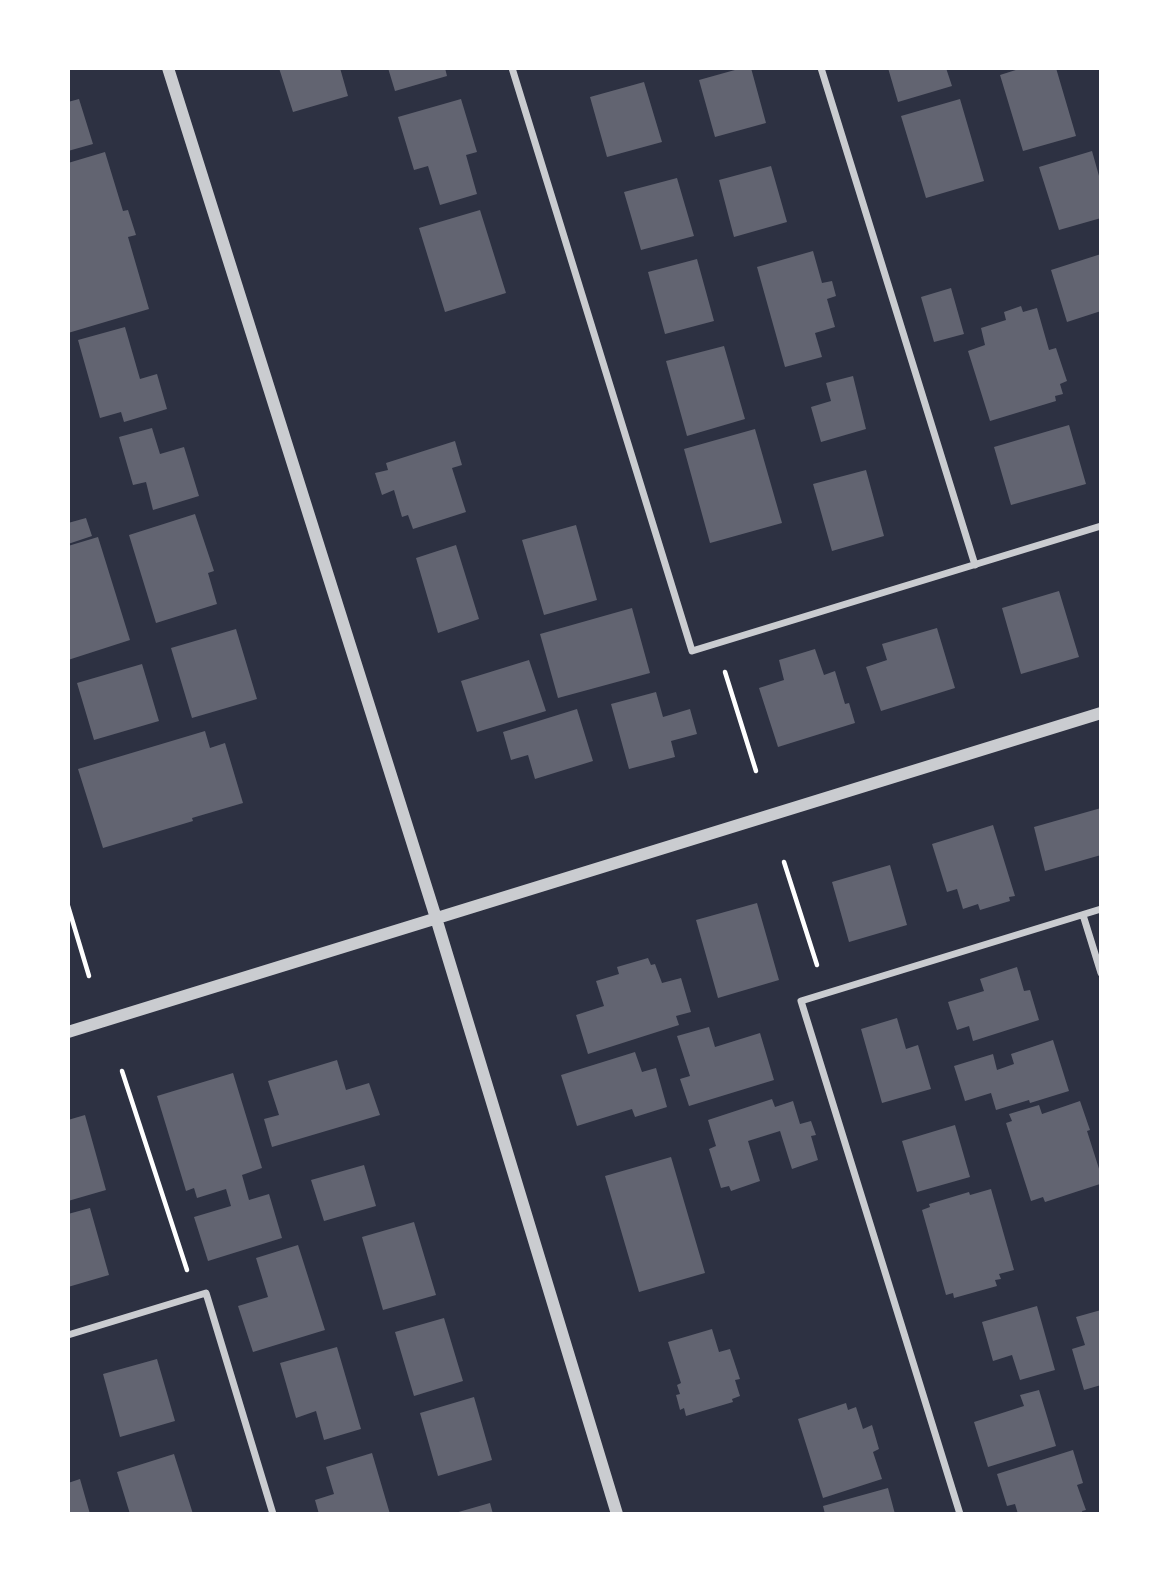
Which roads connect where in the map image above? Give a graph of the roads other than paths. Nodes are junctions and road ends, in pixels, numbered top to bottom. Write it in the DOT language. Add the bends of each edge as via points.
graph roads {
  1 [pos="168,68"];
  2 [pos="512,68"];
  3 [pos="821,68"];
  4 [pos="1101,526"];
  5 [pos="975,565"];
  6 [pos="1101,713"];
  7 [pos="1101,909"];
  8 [pos="1083,915"];
  9 [pos="436,918"];
  10 [pos="1101,973"];
  11 [pos="68,1032"];
  12 [pos="68,1335"];
  13 [pos="273,1514"];
  14 [pos="617,1514"];
  15 [pos="960,1514"];
  1 -- 9 [label="street"];
  2 -- 5 [label="street" via="692,651"];
  3 -- 5 [label="street"];
  4 -- 5 [label="street"];
  6 -- 9 [label="street"];
  7 -- 8 [label="street"];
  8 -- 10 [label="street"];
  8 -- 15 [label="street" via="801,1001"];
  9 -- 11 [label="street"];
  9 -- 14 [label="street"];
  12 -- 13 [label="street" via="206,1293"];
}
